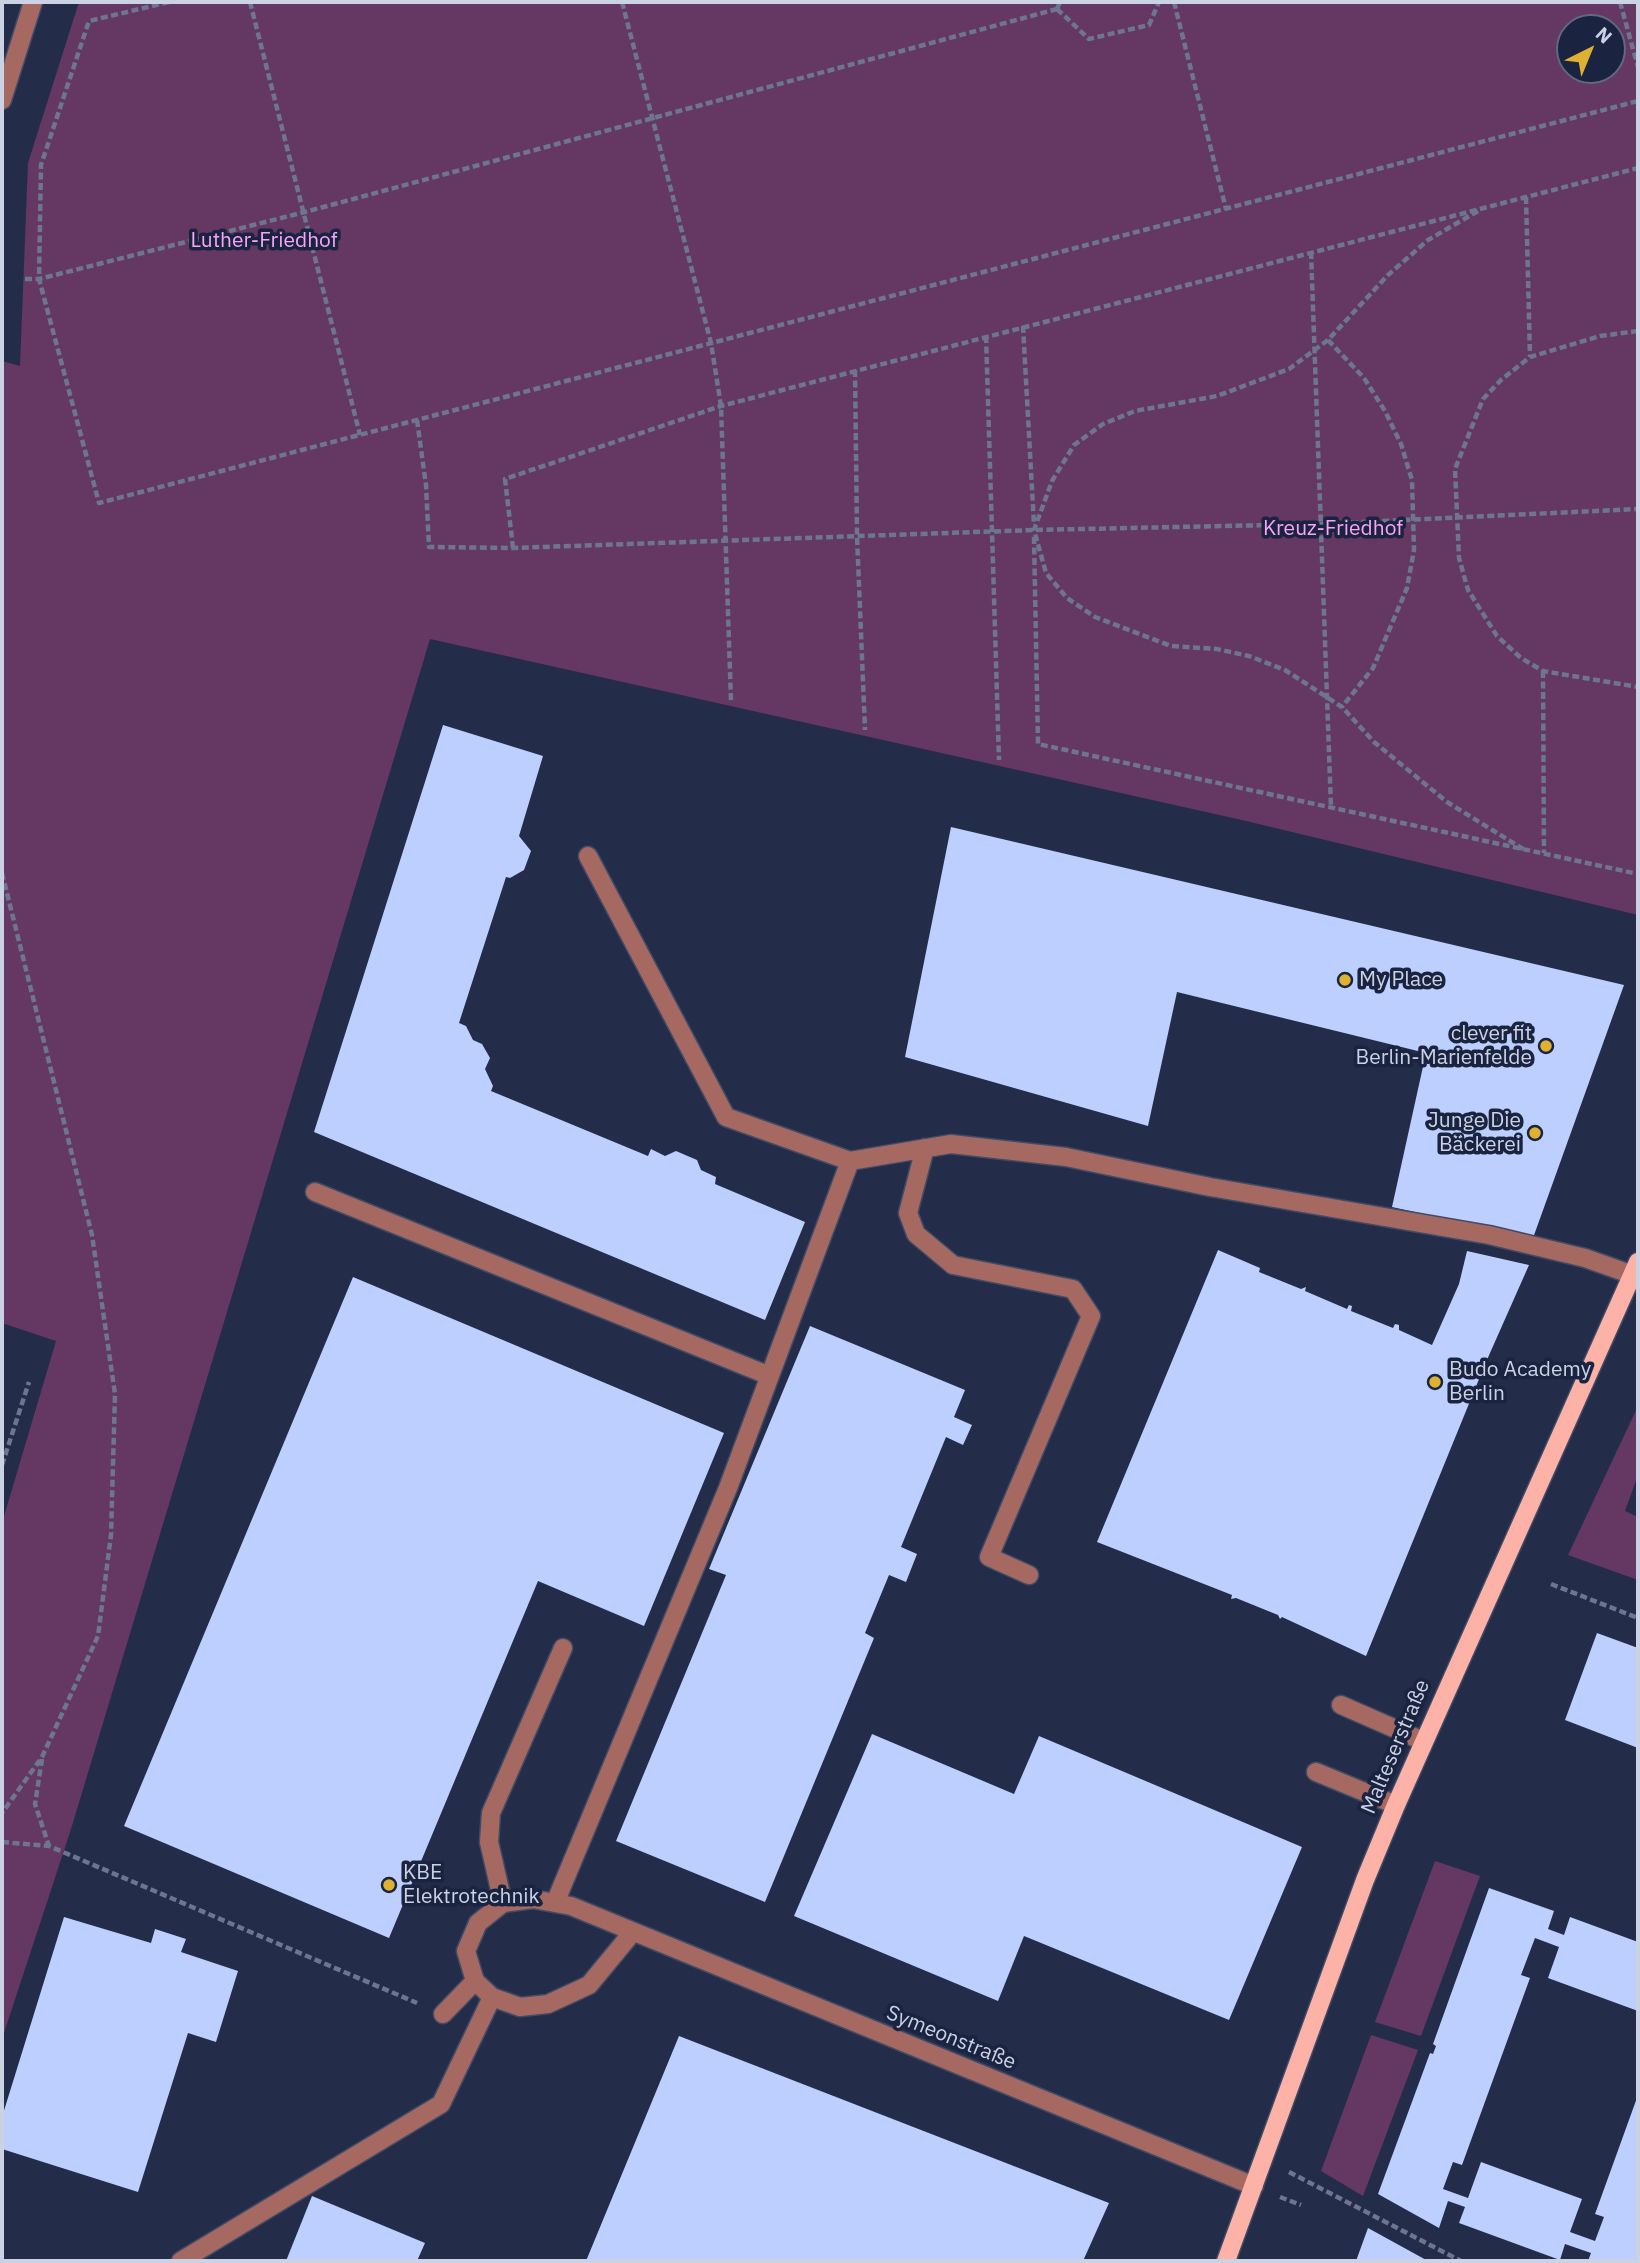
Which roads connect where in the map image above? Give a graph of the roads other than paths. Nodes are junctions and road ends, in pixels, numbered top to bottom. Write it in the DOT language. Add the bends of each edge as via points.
graph roads {
  1 [pos="33,2"];
  2 [pos="2,100"];
  3 [pos="588,856"];
  4 [pos="925,1148"];
  5 [pos="850,1161"];
  6 [pos="315,1192"];
  7 [pos="1636,1269"];
  8 [pos="770,1376"];
  9 [pos="1029,1575"];
  10 [pos="563,1648"];
  11 [pos="1341,1705"];
  12 [pos="1423,1741"];
  13 [pos="1316,1772"];
  14 [pos="1396,1805"];
  15 [pos="503,1903"];
  16 [pos="555,1903"];
  17 [pos="632,1933"];
  18 [pos="475,1981"];
  19 [pos="492,1997"];
  20 [pos="443,2014"];
  21 [pos="1254,2186"];
  22 [pos="181,2261"];
  23 [pos="1226,2261"];
  1 -- 2 [label="street"];
  3 -- 5 [label="street" via="726,1117"];
  4 -- 5 [label="street"];
  4 -- 7 [label="street" via="951,1144 1066,1157 1489,1235"];
  4 -- 9 [label="street" via="908,1213 916,1234 953,1265 1073,1289 1091,1316 989,1557"];
  5 -- 8 [label="street"];
  6 -- 8 [label="street"];
  7 -- 12 [label="main road, Malteserstraße"];
  8 -- 16 [label="street" via="723,1501"];
  10 -- 15 [label="street" via="491,1813 489,1842"];
  11 -- 12 [label="street"];
  12 -- 14 [label="main road, Malteserstraße"];
  13 -- 14 [label="street"];
  14 -- 21 [label="main road, Malteserstraße"];
  15 -- 16 [label="street, Symeonstraße" via="533,1899"];
  15 -- 18 [label="street" via="478,1923 466,1951"];
  16 -- 17 [label="street, Symeonstraße"];
  17 -- 19 [label="street" via="589,1986 548,2004 520,2007"];
  17 -- 21 [label="street, Symeonstraße"];
  18 -- 19 [label="street"];
  18 -- 20 [label="street"];
  19 -- 22 [label="street" via="441,2104"];
  21 -- 23 [label="main road, Malteserstraße"];
}
